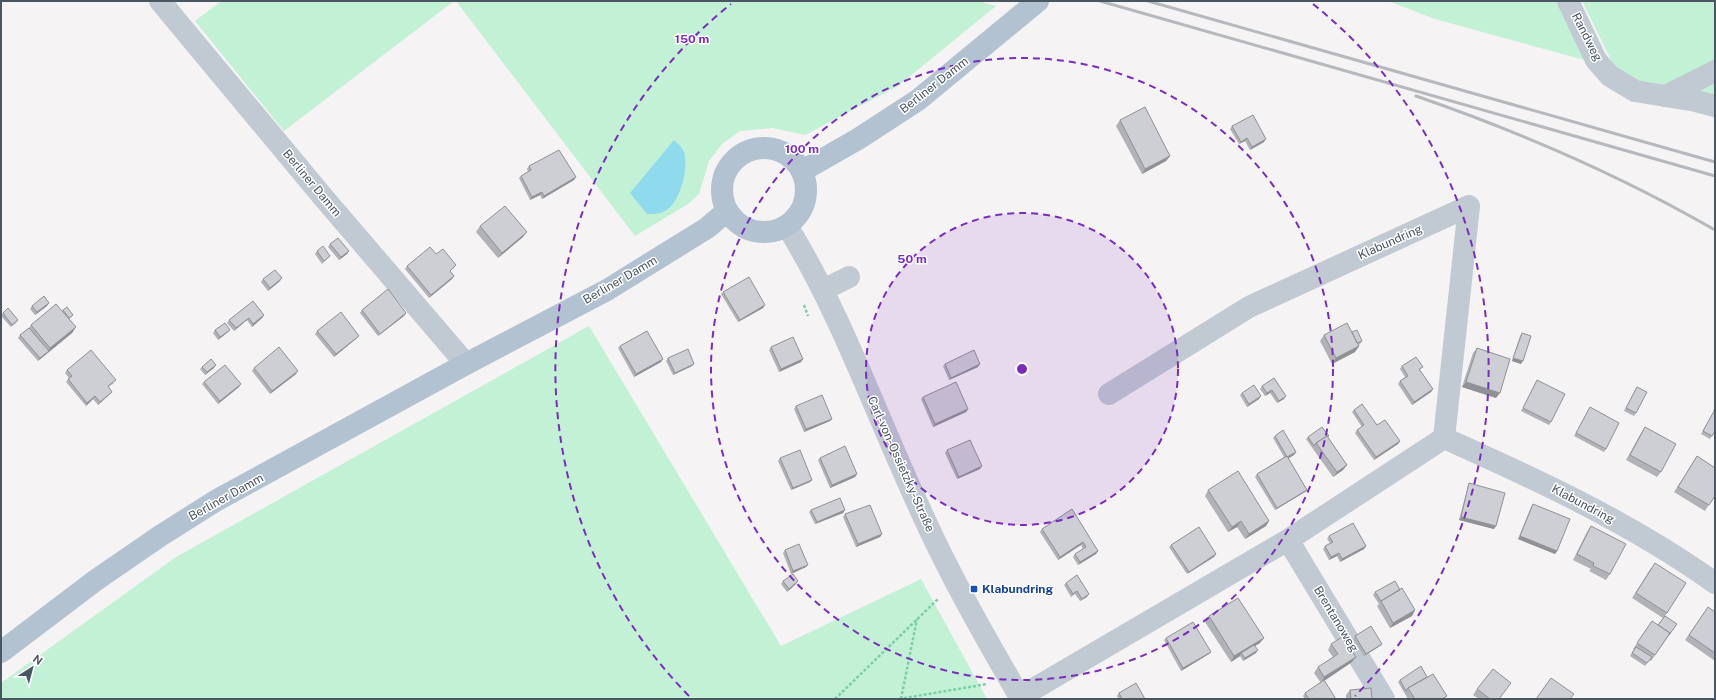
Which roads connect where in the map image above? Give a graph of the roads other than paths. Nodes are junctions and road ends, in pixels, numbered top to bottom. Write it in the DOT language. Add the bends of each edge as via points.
graph roads {
  1 [pos="160,1"];
  2 [pos="1038,1"];
  3 [pos="1568,1"];
  4 [pos="1715,71"];
  5 [pos="1665,96"];
  6 [pos="1715,106"];
  7 [pos="802,171"];
  8 [pos="727,211"];
  9 [pos="787,226"];
  10 [pos="849,277"];
  11 [pos="823,290"];
  12 [pos="466,364"];
  13 [pos="1109,394"];
  14 [pos="1444,438"];
  15 [pos="1288,540"];
  16 [pos="1715,583"];
  17 [pos="1,652"];
  18 [pos="1020,698"];
  19 [pos="1384,699"];
  1 -- 12 [label="street, Berliner Damm"];
  2 -- 7 [label="main road, Berliner Damm" via="918,100"];
  3 -- 5 [label="street, Randweg" via="1596,60 1610,76 1635,91"];
  4 -- 5 [label="street"];
  5 -- 6 [label="street, Randweg"];
  7 -- 8 [label="main road" via="794,160 782,151 770,148 752,150 739,156 728,168 724,178 723,199"];
  7 -- 9 [label="main road" via="807,189 806,198 796,219"];
  8 -- 9 [label="main road" via="734,221 754,232 775,232"];
  8 -- 12 [label="main road, Berliner Damm" via="707,228 607,290"];
  9 -- 11 [label="street, Carl-von-Ossietzky-Straße"];
  10 -- 11 [label="street"];
  11 -- 18 [label="street, Carl-von-Ossietzky-Straße" via="920,510"];
  12 -- 17 [label="main road, Berliner Damm" via="216,500 103,576"];
  13 -- 14 [label="street, Klabundring" via="1249,307 1469,206"];
  14 -- 15 [label="street"];
  14 -- 16 [label="street, Klabundring" via="1601,512"];
  15 -- 18 [label="street"];
  15 -- 19 [label="street, Brentanoweg"];
}
